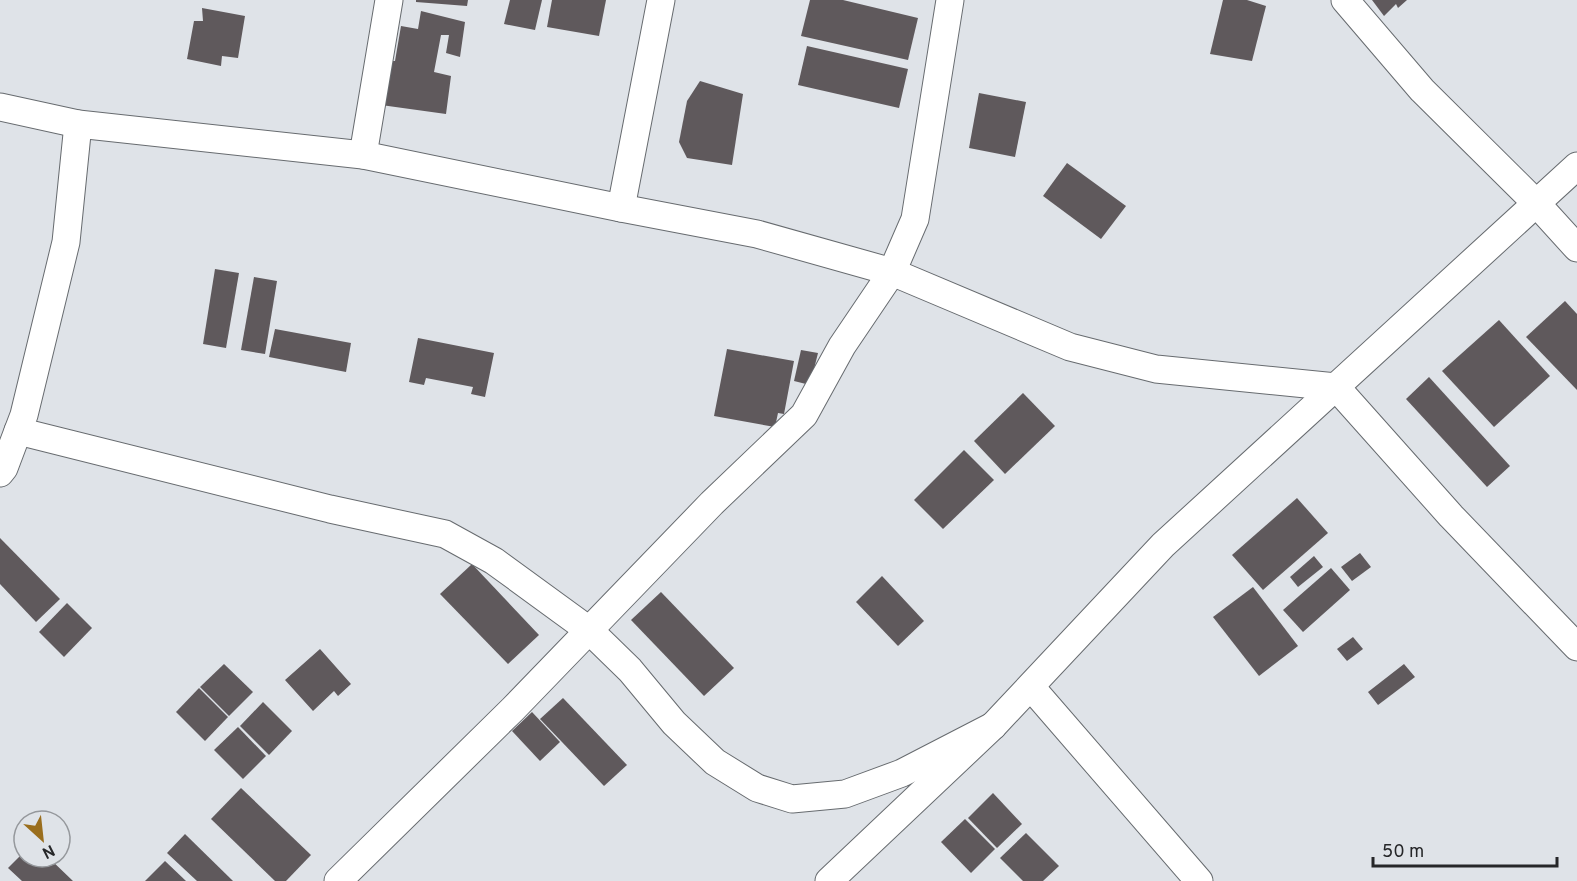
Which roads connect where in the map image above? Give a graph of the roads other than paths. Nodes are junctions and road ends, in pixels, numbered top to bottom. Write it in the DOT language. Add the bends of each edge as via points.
graph roads {
  1 [pos="389,0"];
  2 [pos="661,0"];
  3 [pos="950,0"];
  4 [pos="1345,0"];
  5 [pos="0,107"];
  6 [pos="78,124"];
  7 [pos="363,155"];
  8 [pos="1577,166"];
  9 [pos="1537,204"];
  10 [pos="621,208"];
  11 [pos="1577,248"];
  12 [pos="892,272"];
  13 [pos="1336,387"];
  14 [pos="18,431"];
  15 [pos="0,473"];
  16 [pos="590,631"];
  17 [pos="1573,635"];
  18 [pos="1031,687"];
  19 [pos="993,726"];
  20 [pos="338,881"];
  21 [pos="829,881"];
  22 [pos="1199,881"];
  1 -- 7 [label="street"];
  2 -- 10 [label="street"];
  3 -- 12 [label="street" via="915,219"];
  4 -- 9 [label="street" via="1422,90"];
  5 -- 6 [label="street"];
  6 -- 7 [label="street"];
  6 -- 14 [label="street" via="66,242"];
  7 -- 10 [label="street"];
  8 -- 9 [label="street"];
  9 -- 11 [label="street"];
  9 -- 13 [label="street"];
  10 -- 12 [label="street" via="757,234"];
  12 -- 13 [label="street" via="1081,350 1156,369"];
  12 -- 16 [label="street" via="842,346 804,415 712,503"];
  13 -- 17 [label="street" via="1450,516"];
  13 -- 18 [label="street" via="1163,545"];
  14 -- 15 [label="street"];
  14 -- 16 [label="street" via="446,534 494,561"];
  16 -- 19 [label="street" via="715,762 757,788 792,799 845,794 902,773"];
  16 -- 20 [label="street"];
  18 -- 19 [label="street"];
  18 -- 22 [label="street"];
  19 -- 21 [label="street"];
}
